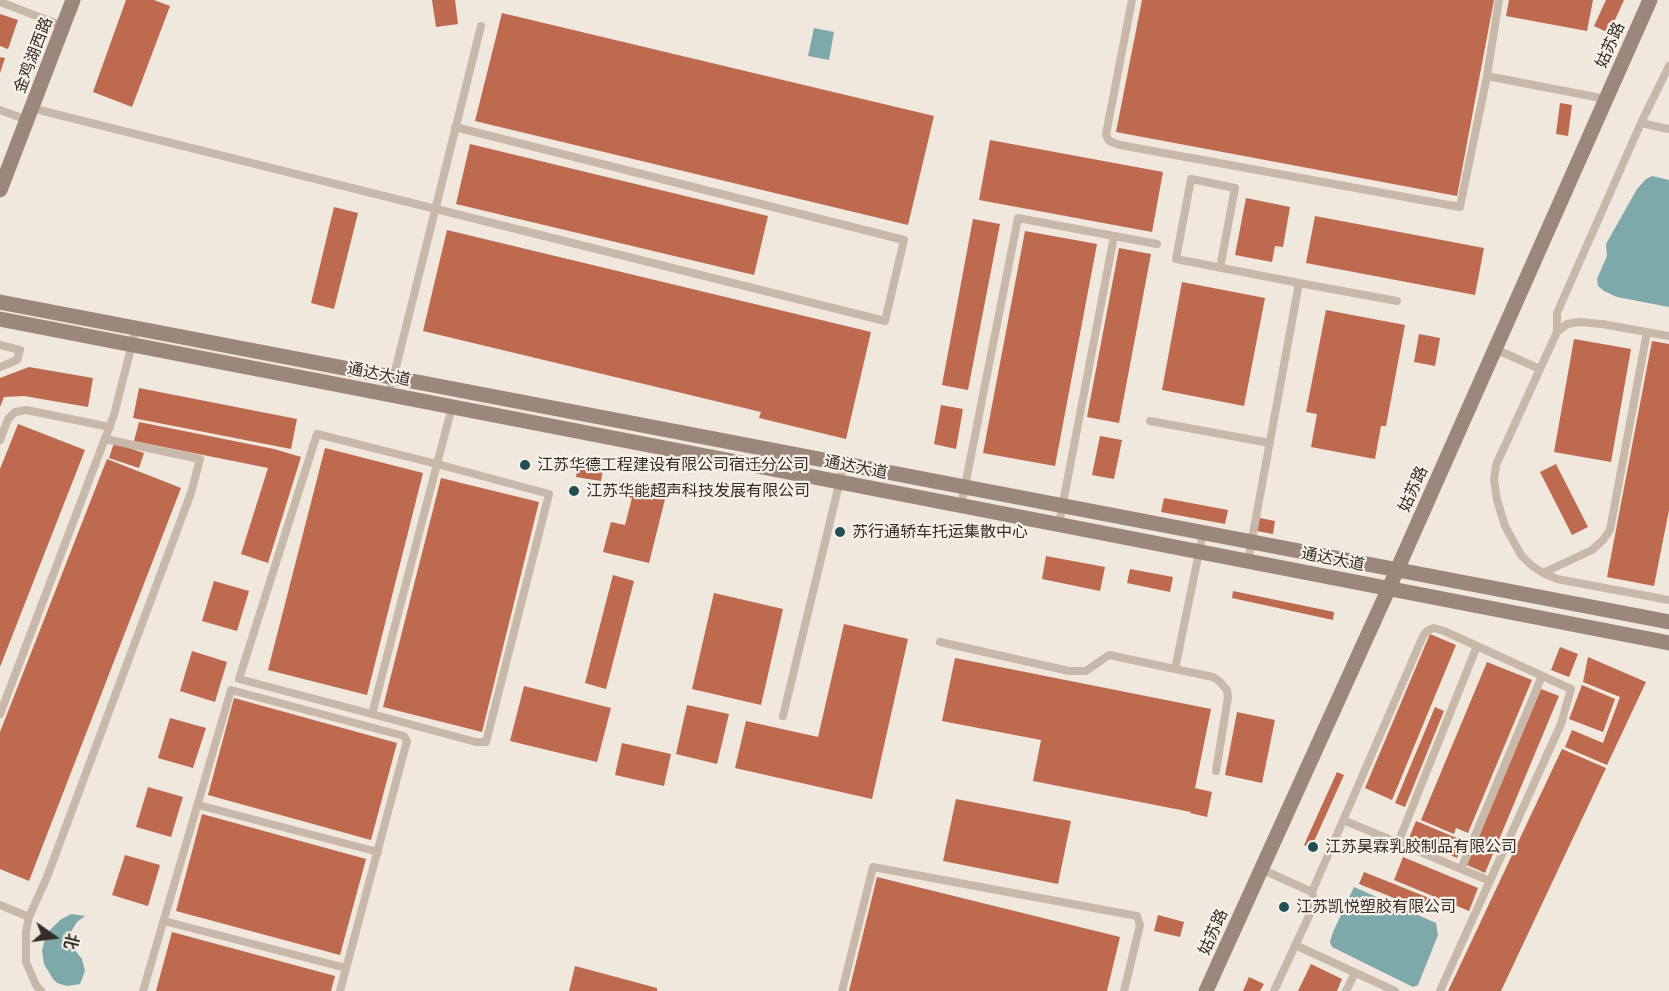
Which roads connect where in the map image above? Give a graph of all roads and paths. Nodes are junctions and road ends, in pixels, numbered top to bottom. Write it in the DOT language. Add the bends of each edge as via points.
graph roads {
  1 [pos="73,0"];
  2 [pos="1132,0"];
  3 [pos="1499,0"];
  4 [pos="1650,0"];
  5 [pos="0,2"];
  6 [pos="63,26"];
  7 [pos="481,26"];
  8 [pos="1669,66"];
  9 [pos="1487,76"];
  10 [pos="1606,99"];
  11 [pos="0,110"];
  12 [pos="29,114"];
  13 [pos="1641,123"];
  14 [pos="455,127"];
  15 [pos="1669,129"];
  16 [pos="0,190"];
  17 [pos="435,209"];
  18 [pos="1114,236"];
  19 [pos="1157,244"];
  20 [pos="1220,268"];
  21 [pos="1299,283"];
  22 [pos="1397,301"];
  23 [pos="0,302"];
  24 [pos="0,319"];
  25 [pos="136,328"];
  26 [pos="1557,332"];
  27 [pos="1647,332"];
  28 [pos="1669,336"];
  29 [pos="0,345"];
  30 [pos="132,345"];
  31 [pos="1495,349"];
  32 [pos="0,367"];
  33 [pos="1540,369"];
  34 [pos="393,378"];
  35 [pos="389,394"];
  36 [pos="452,407"];
  37 [pos="1150,421"];
  38 [pos="110,428"];
  39 [pos="105,439"];
  40 [pos="0,440"];
  41 [pos="1270,443"];
  42 [pos="437,464"];
  43 [pos="844,464"];
  44 [pos="839,482"];
  45 [pos="965,487"];
  46 [pos="961,506"];
  47 [pos="1063,506"];
  48 [pos="1059,525"];
  49 [pos="1203,532"];
  50 [pos="1251,542"];
  51 [pos="1199,552"];
  52 [pos="1248,561"];
  53 [pos="1397,570"];
  54 [pos="1543,573"];
  55 [pos="1389,588"];
  56 [pos="1669,600"];
  57 [pos="1669,622"];
  58 [pos="940,642"];
  59 [pos="1669,643"];
  60 [pos="1478,646"];
  61 [pos="1175,669"];
  62 [pos="1542,676"];
  63 [pos="0,714"];
  64 [pos="372,714"];
  65 [pos="783,716"];
  66 [pos="1216,771"];
  67 [pos="198,804"];
  68 [pos="1343,820"];
  69 [pos="1398,843"];
  70 [pos="378,852"];
  71 [pos="1262,869"];
  72 [pos="1461,869"];
  73 [pos="1490,881"];
  74 [pos="1312,891"];
  75 [pos="0,905"];
  76 [pos="29,917"];
  77 [pos="165,921"];
  78 [pos="1295,945"];
  79 [pos="346,968"];
  80 [pos="1355,973"];
  81 [pos="41,991"];
  82 [pos="143,991"];
  83 [pos="340,991"];
  84 [pos="842,991"];
  85 [pos="1124,991"];
  86 [pos="1206,991"];
  87 [pos="1274,991"];
  88 [pos="1346,991"];
  89 [pos="1395,991"];
  90 [pos="1440,991"];
  1 -- 6 [label="main road, 金鸡湖西路"];
  2 -- 9 [label="lane" via="1106,135 1109,141 1120,145 1460,207"];
  3 -- 9 [label="lane"];
  4 -- 10 [label="main road, 姑苏路"];
  5 -- 6 [label="lane"];
  6 -- 12 [label="main road, 金鸡湖西路"];
  7 -- 14 [label="lane"];
  8 -- 13 [label="lane"];
  9 -- 10 [label="lane"];
  10 -- 31 [label="main road, 姑苏路"];
  11 -- 12 [label="lane"];
  12 -- 16 [label="main road, 金鸡湖西路"];
  12 -- 17 [label="lane"];
  13 -- 15 [label="lane"];
  13 -- 26 [label="lane" via="1557,313"];
  14 -- 17 [label="lane"];
  14 -- 17 [label="lane" via="904,240 885,321"];
  17 -- 34 [label="lane"];
  18 -- 19 [label="lane"];
  18 -- 45 [label="lane" via="1018,218"];
  18 -- 47 [label="lane"];
  20 -- 20 [label="lane" via="1176,259 1191,179 1234,188"];
  20 -- 21 [label="lane"];
  21 -- 22 [label="lane"];
  21 -- 41 [label="lane"];
  23 -- 25 [label="main road, 通达大道"];
  24 -- 30 [label="main road, 通达大道"];
  25 -- 30 [label="lane"];
  25 -- 34 [label="main road, 通达大道"];
  26 -- 27 [label="lane" via="1566,324 1579,322"];
  26 -- 33 [label="lane"];
  27 -- 28 [label="lane"];
  27 -- 54 [label="lane" via="1610,530 1592,550"];
  29 -- 32 [label="lane" via="20,350 17,360"];
  30 -- 35 [label="main road, 通达大道"];
  30 -- 38 [label="lane"];
  31 -- 33 [label="lane"];
  31 -- 53 [label="main road, 姑苏路"];
  33 -- 54 [label="lane" via="1496,465 1494,480 1505,526 1521,555"];
  34 -- 35 [label="lane"];
  34 -- 43 [label="main road, 通达大道"];
  35 -- 36 [label="main road, 通达大道"];
  36 -- 42 [label="lane"];
  36 -- 44 [label="main road, 通达大道"];
  37 -- 41 [label="lane"];
  38 -- 39 [label="lane"];
  38 -- 40 [label="lane" via="26,410 15,412 8,419"];
  39 -- 63 [label="lane"];
  39 -- 76 [label="lane" via="200,459 187,504"];
  41 -- 50 [label="lane"];
  42 -- 64 [label="lane"];
  42 -- 64 [label="lane" via="549,494 488,738 486,742 476,742"];
  42 -- 64 [label="lane" via="317,434 239,678"];
  43 -- 44 [label="lane"];
  43 -- 45 [label="main road, 通达大道"];
  44 -- 46 [label="main road, 通达大道"];
  44 -- 65 [label="lane"];
  45 -- 46 [label="lane"];
  45 -- 47 [label="main road, 通达大道"];
  46 -- 48 [label="main road, 通达大道"];
  47 -- 48 [label="lane"];
  47 -- 49 [label="main road, 通达大道"];
  48 -- 51 [label="main road, 通达大道"];
  49 -- 50 [label="main road, 通达大道"];
  49 -- 51 [label="lane"];
  50 -- 52 [label="lane"];
  50 -- 53 [label="main road, 通达大道"];
  51 -- 52 [label="main road, 通达大道"];
  51 -- 61 [label="lane"];
  52 -- 55 [label="main road, 通达大道"];
  53 -- 55 [label="main road, 姑苏路"];
  53 -- 57 [label="main road, 通达大道"];
  54 -- 56 [label="lane"];
  55 -- 59 [label="main road, 通达大道"];
  55 -- 71 [label="main road, 姑苏路"];
  58 -- 61 [label="lane" via="1069,671 1086,671 1109,655"];
  60 -- 62 [label="lane"];
  60 -- 68 [label="lane" via="1434,628 1423,636"];
  60 -- 69 [label="lane"];
  61 -- 66 [label="lane" via="1213,677 1227,690"];
  62 -- 72 [label="lane"];
  62 -- 73 [label="lane" via="1571,689 1561,724"];
  67 -- 70 [label="lane"];
  67 -- 70 [label="lane" via="231,690 404,736 406,747"];
  67 -- 77 [label="lane"];
  68 -- 69 [label="lane"];
  68 -- 74 [label="lane"];
  69 -- 72 [label="lane"];
  70 -- 79 [label="lane"];
  71 -- 74 [label="lane"];
  71 -- 86 [label="main road, 姑苏路"];
  72 -- 73 [label="lane"];
  73 -- 90 [label="lane"];
  74 -- 78 [label="lane" via="1315,903"];
  75 -- 76 [label="lane"];
  76 -- 81 [label="lane" via="26,962"];
  77 -- 79 [label="lane"];
  77 -- 82 [label="lane"];
  78 -- 80 [label="lane"];
  78 -- 87 [label="lane"];
  79 -- 83 [label="lane"];
  80 -- 88 [label="lane"];
  80 -- 89 [label="lane"];
  84 -- 85 [label="lane" via="873,867 1137,916 1140,925"];
}
